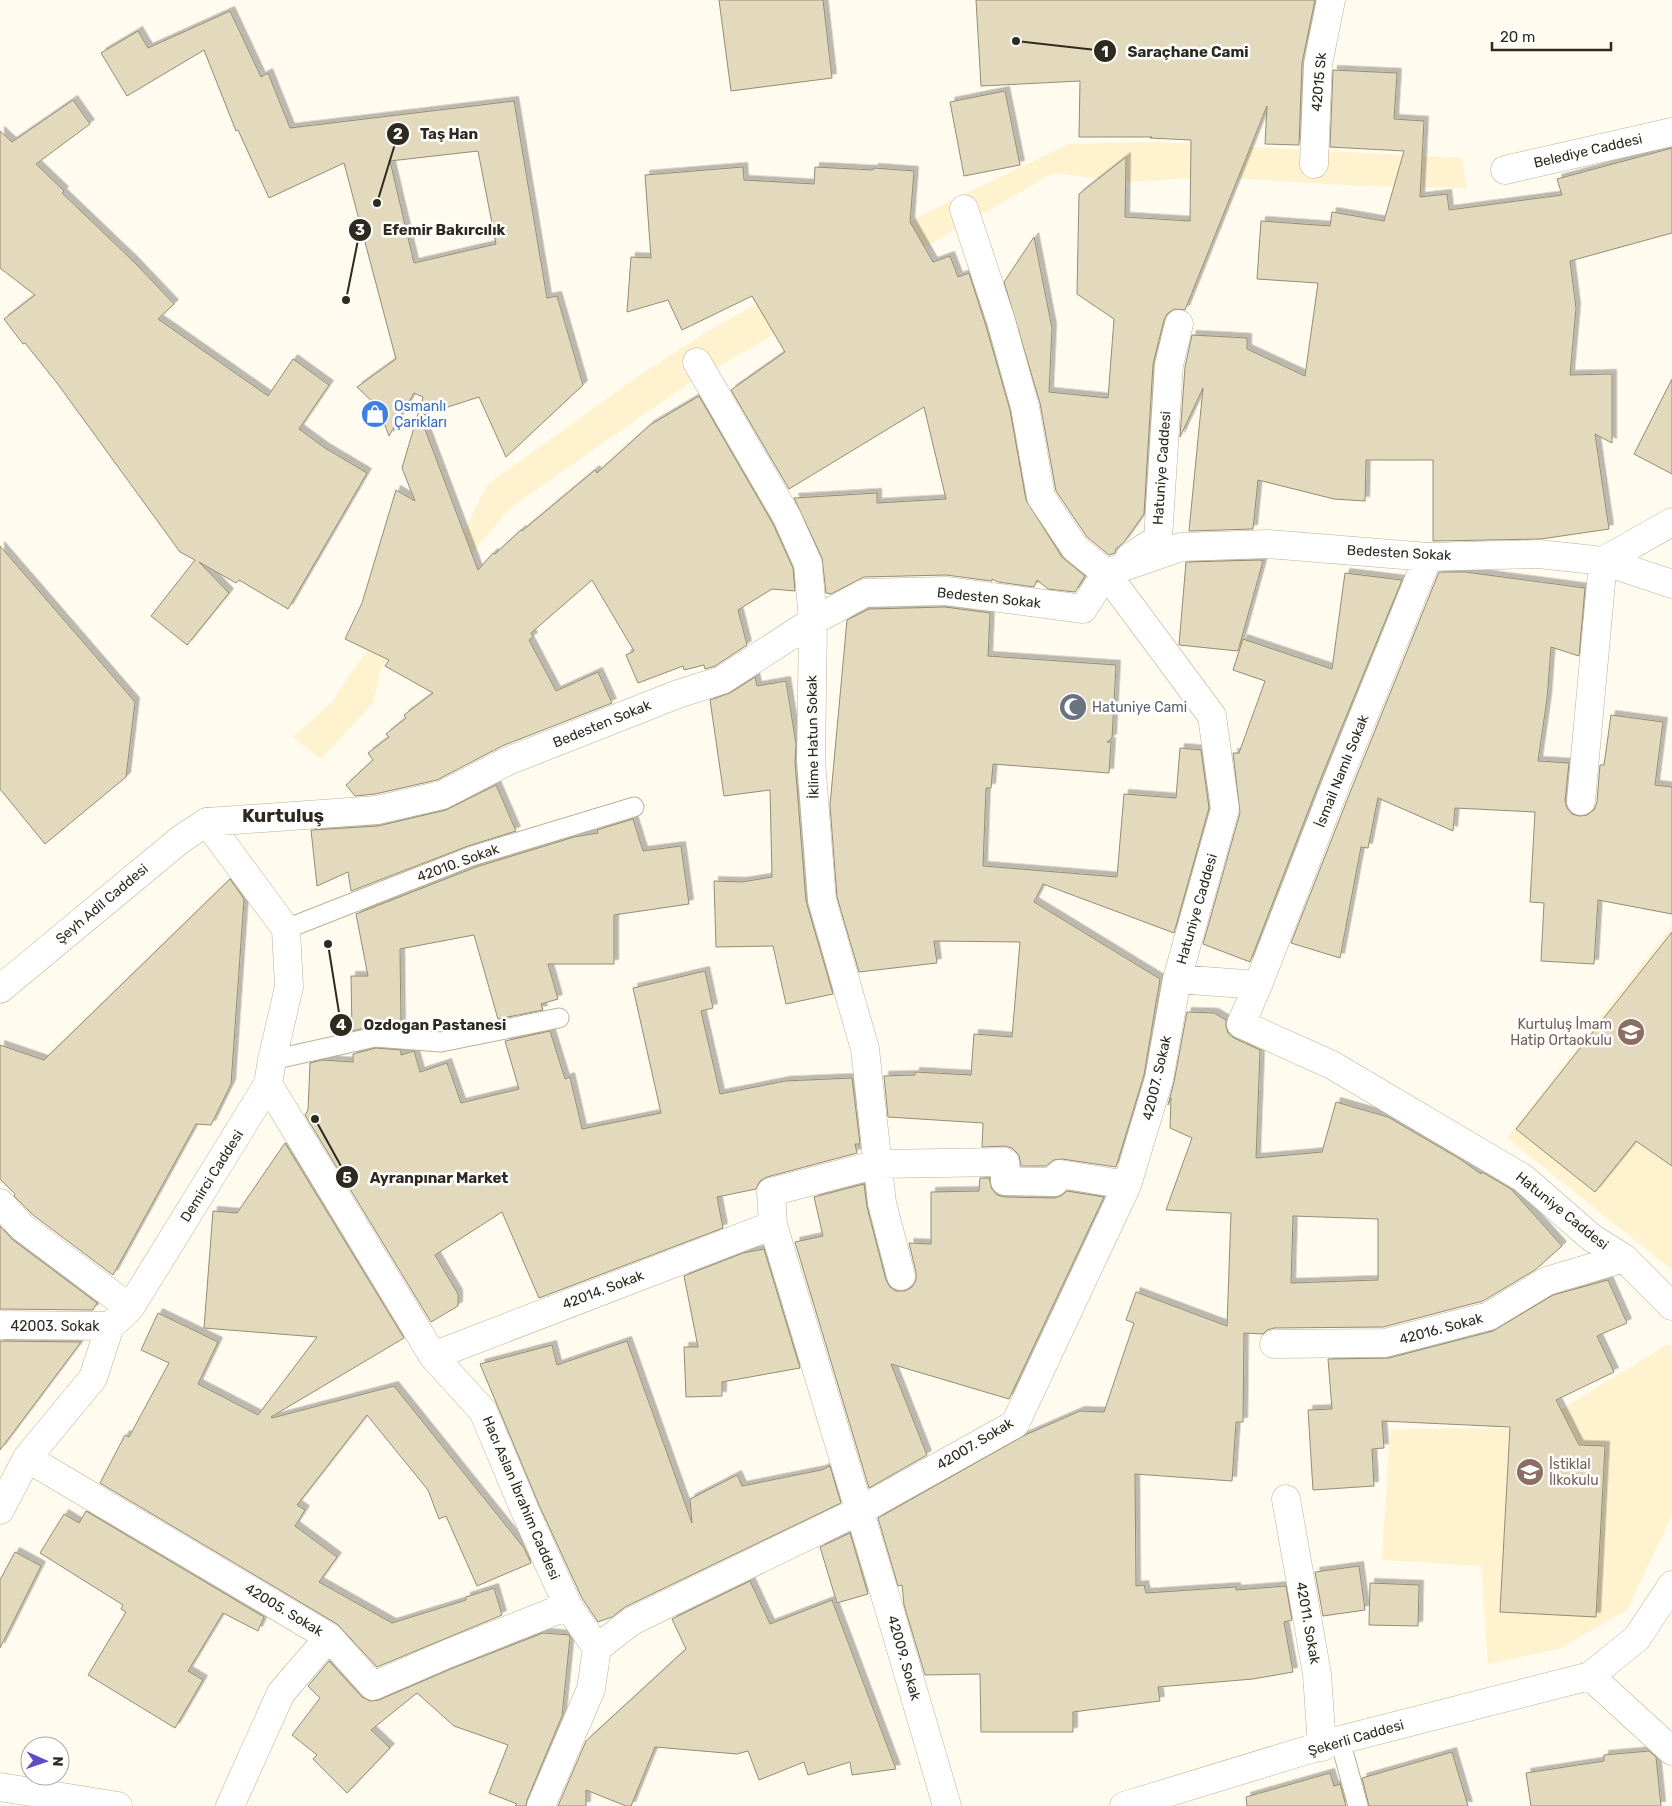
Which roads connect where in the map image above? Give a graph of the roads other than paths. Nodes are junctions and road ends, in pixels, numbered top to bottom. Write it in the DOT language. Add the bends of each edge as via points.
graph roads {
  1 [pos="1330,0"];
  2 [pos="1672,132"];
  3 [pos="1314,164"];
  4 [pos="1505,170"];
  5 [pos="964,209"];
  6 [pos="1179,324"];
  7 [pos="697,362"];
  8 [pos="1672,522"];
  9 [pos="1428,557"];
  10 [pos="1603,560"];
  11 [pos="1106,573"];
  12 [pos="1672,584"];
  13 [pos="813,621"];
  14 [pos="1581,801"];
  15 [pos="634,807"];
  16 [pos="207,822"];
  17 [pos="286,929"];
  18 [pos="1177,979"];
  19 [pos="1258,985"];
  20 [pos="0,989"];
  21 [pos="559,1018"];
  22 [pos="270,1072"];
  23 [pos="878,1164"];
  24 [pos="1127,1185"];
  25 [pos="0,1203"];
  26 [pos="773,1225"];
  27 [pos="1624,1258"];
  28 [pos="901,1276"];
  29 [pos="1672,1306"];
  30 [pos="130,1308"];
  31 [pos="0,1325"];
  32 [pos="110,1326"];
  33 [pos="1274,1344"];
  34 [pos="433,1356"];
  35 [pos="27,1458"];
  36 [pos="1286,1499"];
  37 [pos="0,1510"];
  38 [pos="859,1511"];
  39 [pos="1672,1585"];
  40 [pos="568,1606"];
  41 [pos="330,1637"];
  42 [pos="597,1648"];
  43 [pos="1590,1676"];
  44 [pos="1331,1744"];
  45 [pos="1672,1751"];
  46 [pos="0,1787"];
  47 [pos="118,1806"];
  48 [pos="230,1806"];
  49 [pos="540,1806"];
  50 [pos="947,1806"];
  51 [pos="1125,1806"];
  52 [pos="1358,1806"];
  1 -- 3 [label="street, 42015 Sk" via="1318,64"];
  2 -- 4 [label="street, Belediye Caddesi"];
  5 -- 11 [label="street" via="1025,407 1041,497 1075,548"];
  6 -- 11 [label="street, Hatuniye Caddesi" via="1168,364 1158,539"];
  7 -- 13 [label="street, İklime Hatun Sokak" via="791,525 808,564"];
  8 -- 10 [label="street"];
  9 -- 10 [label="street, Bedesten Sokak" via="1539,554"];
  9 -- 11 [label="street, Bedesten Sokak" via="1268,544 1181,547"];
  9 -- 19 [label="street, İsmail Namlı Sokak"];
  10 -- 12 [label="street, Bedesten Sokak"];
  10 -- 14 [label="street"];
  11 -- 13 [label="street, Bedesten Sokak" via="1083,609 946,591 865,593"];
  11 -- 18 [label="street, Hatuniye Caddesi" via="1212,716 1225,809"];
  13 -- 16 [label="street, Bedesten Sokak" via="722,680 678,694 508,762 442,796 378,810"];
  13 -- 23 [label="street, İklime Hatun Sokak" via="810,761 822,900 865,1049"];
  15 -- 17 [label="lane, 42010. Sokak" via="472,856"];
  16 -- 17 [label="street"];
  16 -- 20 [label="street, Şeyh Adil Caddesi" via="181,839"];
  17 -- 22 [label="street, Demirci Caddesi" via="289,987"];
  18 -- 19 [label="street, Hatuniye Caddesi"];
  18 -- 24 [label="street, 42007. Sokak" via="1160,1079"];
  19 -- 27 [label="street, Hatuniye Caddesi" via="1241,1024 1332,1065 1523,1178 1592,1238"];
  21 -- 22 [label="lane" via="441,1042 375,1036"];
  22 -- 30 [label="street, Demirci Caddesi"];
  22 -- 34 [label="street, Hacı Aslan İbrahim Caddesi"];
  23 -- 24 [label="street" via="1005,1162 1005,1181 1054,1182 1060,1174"];
  23 -- 26 [label="street, 42009. Sokak" via="771,1192"];
  23 -- 28 [label="street, İklime Hatun Sokak" via="882,1203"];
  24 -- 38 [label="street, 42007. Sokak" via="1015,1424"];
  25 -- 30 [label="street" via="22,1227"];
  26 -- 34 [label="street, 42014. Sokak"];
  26 -- 38 [label="street, 42009. Sokak"];
  27 -- 29 [label="street, Hatuniye Caddesi"];
  27 -- 33 [label="street, 42016. Sokak" via="1547,1281 1489,1316 1385,1343"];
  30 -- 32 [label="street, Demirci Caddesi"];
  31 -- 32 [label="street, 42003. Sokak"];
  32 -- 35 [label="street, Demirci Caddesi" via="93,1378"];
  34 -- 40 [label="street, Hacı Aslan İbrahim Caddesi" via="483,1411"];
  35 -- 37 [label="street, Demirci Caddesi"];
  35 -- 41 [label="street, 42005. Sokak"];
  36 -- 44 [label="street, 42011. Sokak"];
  38 -- 42 [label="street, 42007. Sokak" via="632,1621"];
  38 -- 50 [label="street, 42009. Sokak"];
  39 -- 43 [label="street" via="1637,1638"];
  40 -- 41 [label="street, 42005. Sokak" via="373,1686"];
  40 -- 42 [label="street, Hacı Aslan İbrahim Caddesi"];
  41 -- 48 [label="street" via="281,1694"];
  42 -- 49 [label="street" via="591,1689"];
  43 -- 44 [label="street, Şekerli Caddesi"];
  43 -- 45 [label="street"];
  44 -- 51 [label="street, Şekerli Caddesi"];
  44 -- 52 [label="lane"];
  46 -- 47 [label="street"];
}
